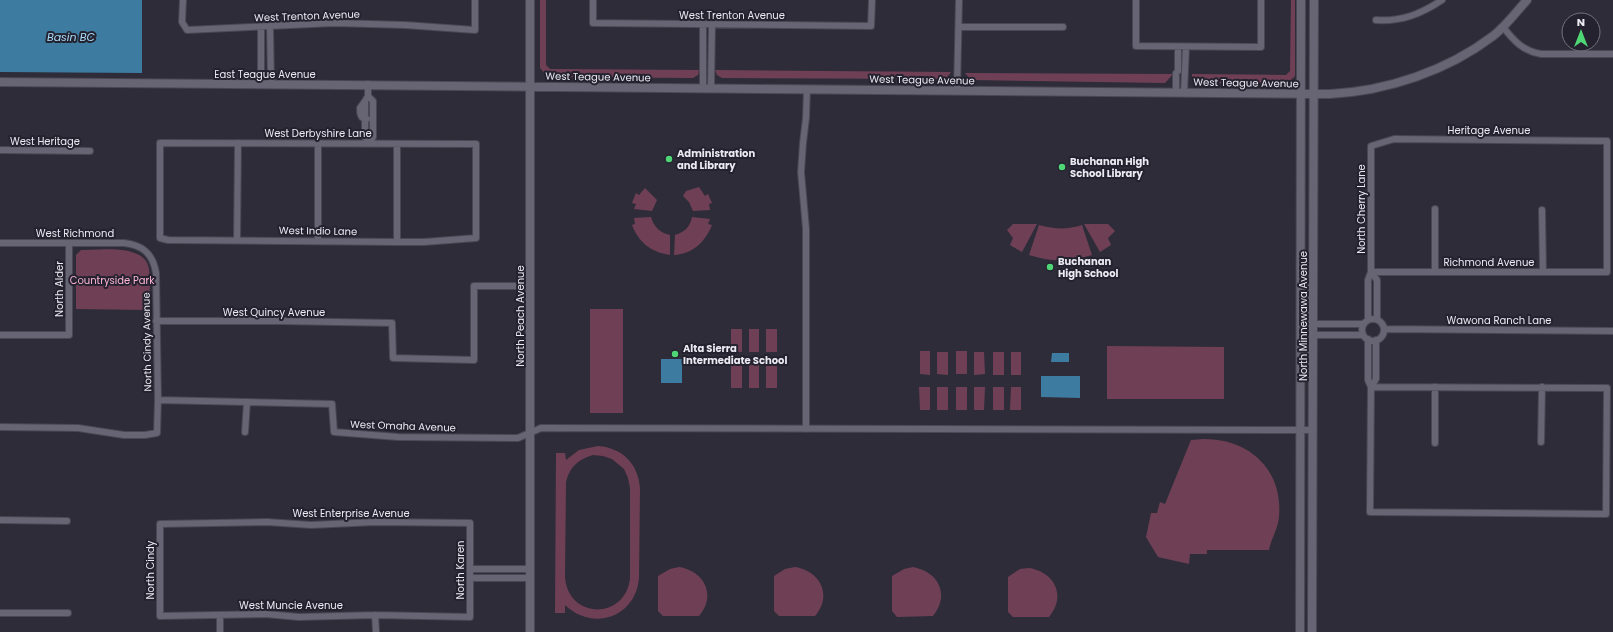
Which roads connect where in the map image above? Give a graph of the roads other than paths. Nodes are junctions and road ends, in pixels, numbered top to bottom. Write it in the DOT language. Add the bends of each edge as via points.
graph roads {
  1 [pos="183,0"];
  2 [pos="475,0"];
  3 [pos="530,0"];
  4 [pos="593,0"];
  5 [pos="872,0"];
  6 [pos="959,0"];
  7 [pos="1136,0"];
  8 [pos="1261,0"];
  9 [pos="1302,0"];
  10 [pos="1314,0"];
  11 [pos="1442,0"];
  12 [pos="1527,0"];
  13 [pos="1376,20"];
  14 [pos="703,24"];
  15 [pos="712,25"];
  16 [pos="270,26"];
  17 [pos="261,27"];
  18 [pos="959,27"];
  19 [pos="1063,27"];
  20 [pos="1502,27"];
  21 [pos="1178,47"];
  22 [pos="1186,47"];
  23 [pos="1613,54"];
  24 [pos="0,82"];
  25 [pos="261,84"];
  26 [pos="271,84"];
  27 [pos="368,84"];
  28 [pos="530,86"];
  29 [pos="707,88"];
  30 [pos="807,89"];
  31 [pos="957,90"];
  32 [pos="1180,92"];
  33 [pos="1301,94"];
  34 [pos="1314,94"];
  35 [pos="367,99"];
  36 [pos="365,119"];
  37 [pos="373,119"];
  38 [pos="238,143"];
  39 [pos="318,143"];
  40 [pos="369,143"];
  41 [pos="397,144"];
  42 [pos="1371,146"];
  43 [pos="0,150"];
  44 [pos="90,151"];
  45 [pos="1435,209"];
  46 [pos="1542,210"];
  47 [pos="160,238"];
  48 [pos="476,238"];
  49 [pos="237,240"];
  50 [pos="318,241"];
  51 [pos="0,242"];
  52 [pos="396,242"];
  53 [pos="69,243"];
  54 [pos="148,253"];
  55 [pos="1371,272"];
  56 [pos="1435,272"];
  57 [pos="1543,272"];
  58 [pos="1607,272"];
  59 [pos="1301,282"];
  60 [pos="530,286"];
  61 [pos="1377,319"];
  62 [pos="156,322"];
  63 [pos="1366,322"];
  64 [pos="1313,324"];
  65 [pos="1384,329"];
  66 [pos="1613,331"];
  67 [pos="0,335"];
  68 [pos="1313,335"];
  69 [pos="1365,337"];
  70 [pos="1376,340"];
  71 [pos="1313,380"];
  72 [pos="1371,387"];
  73 [pos="1435,387"];
  74 [pos="1542,388"];
  75 [pos="158,400"];
  76 [pos="247,402"];
  77 [pos="0,427"];
  78 [pos="806,429"];
  79 [pos="1301,430"];
  80 [pos="1313,430"];
  81 [pos="245,432"];
  82 [pos="530,433"];
  83 [pos="1542,442"];
  84 [pos="1435,443"];
  85 [pos="0,520"];
  86 [pos="67,521"];
  87 [pos="470,523"];
  88 [pos="160,524"];
  89 [pos="470,568"];
  90 [pos="530,569"];
  91 [pos="470,578"];
  92 [pos="530,578"];
  93 [pos="0,613"];
  94 [pos="68,613"];
  95 [pos="375,615"];
  96 [pos="160,616"];
  97 [pos="220,616"];
  98 [pos="470,617"];
  99 [pos="220,632"];
  100 [pos="376,632"];
  101 [pos="530,632"];
  102 [pos="1300,632"];
  103 [pos="1312,632"];
  1 -- 17 [label="street, West Trenton Avenue" via="182,22 187,30"];
  2 -- 16 [label="street, West Trenton Avenue" via="475,30 334,23"];
  3 -- 28 [label="street, North Peach Avenue"];
  4 -- 14 [label="street, West Trenton Avenue" via="593,23"];
  5 -- 15 [label="street, West Trenton Avenue" via="871,26"];
  6 -- 18 [label="street"];
  7 -- 21 [label="street" via="1136,46"];
  8 -- 22 [label="street" via="1261,47"];
  9 -- 33 [label="street, North Minnewawa Avenue"];
  10 -- 34 [label="street, North Minnewawa Avenue"];
  11 -- 13 [label="street" via="1401,20"];
  12 -- 20 [label="street, West Teague Avenue"];
  14 -- 15 [label="street, West Trenton Avenue"];
  14 -- 29 [label="street"];
  15 -- 29 [label="street"];
  16 -- 17 [label="street, West Trenton Avenue"];
  16 -- 26 [label="street"];
  17 -- 25 [label="street"];
  18 -- 19 [label="street"];
  18 -- 31 [label="street"];
  20 -- 23 [label="street" via="1520,46 1533,53"];
  20 -- 34 [label="street, West Teague Avenue" via="1461,56 1426,73 1356,91"];
  21 -- 22 [label="street"];
  21 -- 32 [label="street" via="1176,73"];
  22 -- 32 [label="street"];
  24 -- 25 [label="street, East Teague Avenue"];
  25 -- 26 [label="street, East Teague Avenue"];
  26 -- 27 [label="street, East Teague Avenue"];
  27 -- 28 [label="street, East Teague Avenue"];
  27 -- 35 [label="street"];
  28 -- 29 [label="street, West Teague Avenue"];
  28 -- 60 [label="street, North Peach Avenue"];
  29 -- 30 [label="street, West Teague Avenue"];
  30 -- 31 [label="street, West Teague Avenue"];
  30 -- 78 [label="street" via="801,172 806,229"];
  31 -- 32 [label="street, West Teague Avenue"];
  32 -- 33 [label="street, West Teague Avenue"];
  33 -- 34 [label="street, West Teague Avenue"];
  33 -- 59 [label="street, North Minnewawa Avenue"];
  34 -- 64 [label="street, North Minnewawa Avenue"];
  35 -- 36 [label="street"];
  35 -- 37 [label="street" via="373,101"];
  36 -- 37 [label="street"];
  36 -- 40 [label="street" via="365,137"];
  37 -- 40 [label="street" via="373,137"];
  38 -- 39 [label="street, West Derbyshire Lane"];
  38 -- 47 [label="street, West Derbyshire Lane" via="160,143"];
  38 -- 49 [label="street"];
  39 -- 40 [label="street, West Derbyshire Lane"];
  39 -- 50 [label="street"];
  40 -- 41 [label="street, West Derbyshire Lane"];
  41 -- 48 [label="street, West Derbyshire Lane" via="476,144"];
  41 -- 52 [label="street"];
  42 -- 55 [label="street, North Cherry Lane"];
  42 -- 58 [label="street, Heritage Avenue" via="1394,139 1607,141"];
  43 -- 44 [label="street, West Heritage"];
  45 -- 56 [label="street"];
  46 -- 57 [label="street"];
  47 -- 49 [label="street, West Indio Lane"];
  48 -- 52 [label="street, West Indio Lane"];
  49 -- 50 [label="street, West Indio Lane"];
  50 -- 52 [label="street, West Indio Lane"];
  51 -- 53 [label="street, West Richmond"];
  53 -- 54 [label="street, West Richmond" via="133,244"];
  53 -- 67 [label="street, North Alder" via="69,336"];
  54 -- 62 [label="street, North Cindy Avenue" via="155,264"];
  55 -- 56 [label="street, Richmond Avenue"];
  55 -- 61 [label="street, North Cherry Lane" via="1376,280"];
  55 -- 63 [label="street, North Cherry Lane" via="1368,280"];
  56 -- 57 [label="street, Richmond Avenue"];
  57 -- 58 [label="street, Richmond Avenue"];
  59 -- 71 [label="street" via="1307,289 1307,351"];
  59 -- 79 [label="street, North Minnewawa Avenue"];
  60 -- 62 [label="street, West Quincy Avenue" via="474,286 474,360 393,358 392,323"];
  60 -- 82 [label="street, North Peach Avenue"];
  61 -- 63 [label="street"];
  61 -- 65 [label="street"];
  62 -- 75 [label="street, North Cindy Avenue"];
  63 -- 64 [label="street"];
  63 -- 69 [label="street" via="1362,330"];
  64 -- 68 [label="street, North Minnewawa Avenue"];
  65 -- 66 [label="street, Wawona Ranch Lane"];
  65 -- 70 [label="street" via="1381,337"];
  68 -- 69 [label="street"];
  68 -- 71 [label="street, North Minnewawa Avenue"];
  69 -- 70 [label="street"];
  69 -- 72 [label="street" via="1368,380"];
  70 -- 72 [label="street" via="1376,379"];
  71 -- 80 [label="street, North Minnewawa Avenue"];
  72 -- 73 [label="street"];
  72 -- 74 [label="street" via="1370,512 1606,514 1607,388"];
  73 -- 74 [label="street"];
  73 -- 84 [label="street"];
  74 -- 83 [label="street"];
  75 -- 76 [label="street, West Omaha Avenue"];
  75 -- 77 [label="street, North Cindy Avenue" via="156,433 124,435 78,428"];
  76 -- 81 [label="street"];
  76 -- 82 [label="street, West Omaha Avenue" via="332,404 334,432 345,434 518,438"];
  78 -- 79 [label="street"];
  78 -- 82 [label="street" via="541,428"];
  79 -- 80 [label="street"];
  79 -- 102 [label="street, North Minnewawa Avenue"];
  80 -- 103 [label="street, North Minnewawa Avenue"];
  82 -- 90 [label="street, North Peach Avenue"];
  85 -- 86 [label="street"];
  87 -- 88 [label="street, West Enterprise Avenue"];
  87 -- 89 [label="street, North Karen"];
  88 -- 96 [label="street, North Cindy"];
  89 -- 90 [label="street"];
  89 -- 91 [label="street, North Karen"];
  90 -- 92 [label="street, North Peach Avenue"];
  91 -- 92 [label="street"];
  91 -- 98 [label="street, North Karen"];
  92 -- 101 [label="street, North Peach Avenue"];
  93 -- 94 [label="street"];
  95 -- 97 [label="street, West Muncie Avenue"];
  95 -- 98 [label="street, West Muncie Avenue"];
  95 -- 100 [label="street"];
  96 -- 97 [label="street, West Muncie Avenue"];
  97 -- 99 [label="street"];
}
